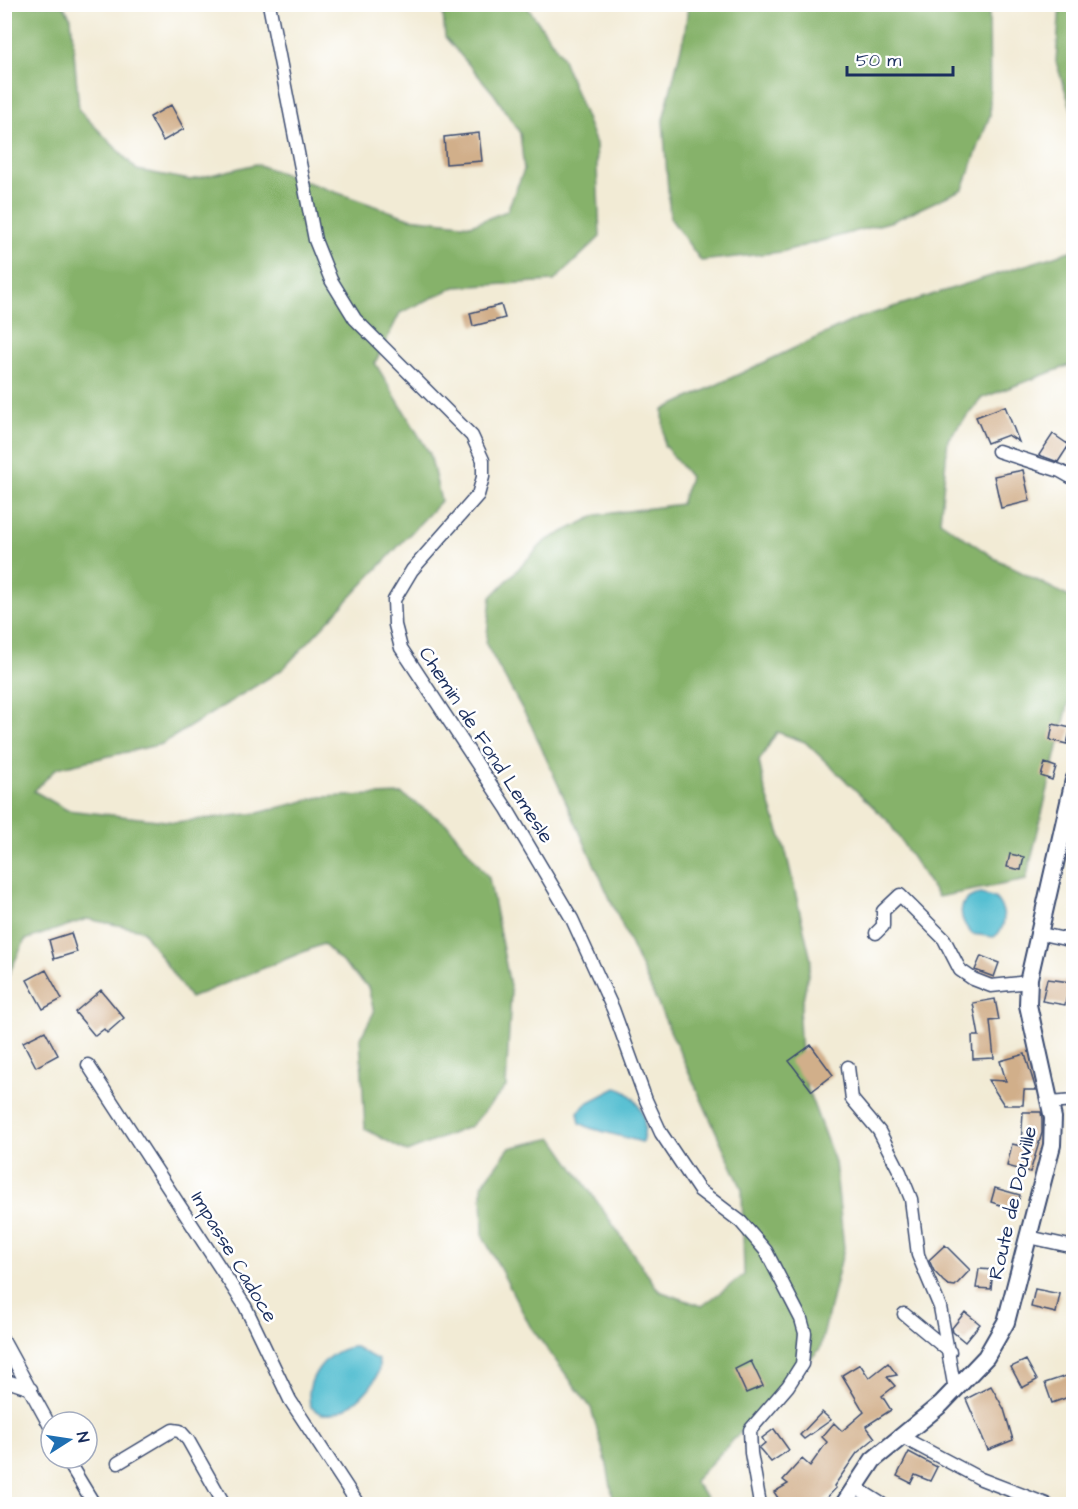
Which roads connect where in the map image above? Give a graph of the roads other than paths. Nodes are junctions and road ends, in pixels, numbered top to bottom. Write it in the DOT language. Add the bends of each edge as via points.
graph roads {
  1 [pos="269,4"];
  2 [pos="998,451"];
  3 [pos="1074,478"];
  4 [pos="1074,780"];
  5 [pos="876,933"];
  6 [pos="1037,933"];
  7 [pos="1074,941"];
  8 [pos="1029,982"];
  9 [pos="88,1065"];
  10 [pos="848,1067"];
  11 [pos="1074,1101"];
  12 [pos="1050,1103"];
  13 [pos="1029,1237"];
  14 [pos="1074,1247"];
  15 [pos="904,1314"];
  16 [pos="4,1342"];
  17 [pos="950,1352"];
  18 [pos="4,1380"];
  19 [pos="31,1389"];
  20 [pos="955,1390"];
  21 [pos="42,1410"];
  22 [pos="900,1436"];
  23 [pos="118,1463"];
  24 [pos="73,1470"];
  25 [pos="855,1487"];
  26 [pos="93,1504"];
  27 [pos="224,1504"];
  28 [pos="358,1504"];
  29 [pos="760,1504"];
  30 [pos="844,1504"];
  31 [pos="882,1504"];
  32 [pos="1046,1504"];
  1 -- 29 [label="street, Chemin de Fond Lemesle" via="315,240 331,280 355,319 472,436 483,460 478,495 412,570 394,600 401,648 507,809 572,919 613,1009 661,1133 699,1190 741,1222 766,1251 801,1319 805,1342 802,1364 750,1430 750,1453"];
  2 -- 3 [label="street"];
  4 -- 6 [label="main road, Route de Douville"];
  5 -- 8 [label="street" via="883,926 883,911 900,895 944,939 960,970 973,979 991,986"];
  6 -- 7 [label="street"];
  6 -- 8 [label="main road, Route de Douville"];
  8 -- 12 [label="main road, Route de Douville" via="1028,1005"];
  9 -- 28 [label="street, Impasse Cadoce" via="245,1306 290,1400"];
  10 -- 17 [label="street" via="852,1099 879,1131 911,1199 918,1255 940,1307"];
  11 -- 12 [label="street"];
  12 -- 13 [label="main road, Route de Douville" via="1052,1146"];
  13 -- 14 [label="street"];
  13 -- 20 [label="main road, Route de Douville" via="1006,1322 986,1357"];
  15 -- 17 [label="street"];
  16 -- 19 [label="street"];
  17 -- 20 [label="street"];
  18 -- 19 [label="street"];
  19 -- 21 [label="street"];
  20 -- 22 [label="main road, Route de Douville"];
  22 -- 25 [label="main road, Route de Douville" via="873,1460"];
  22 -- 32 [label="street" via="981,1479"];
  23 -- 27 [label="street" via="173,1430 180,1431"];
  24 -- 26 [label="street"];
  25 -- 30 [label="main road, Route de Douville"];
  25 -- 31 [label="street"];
}
